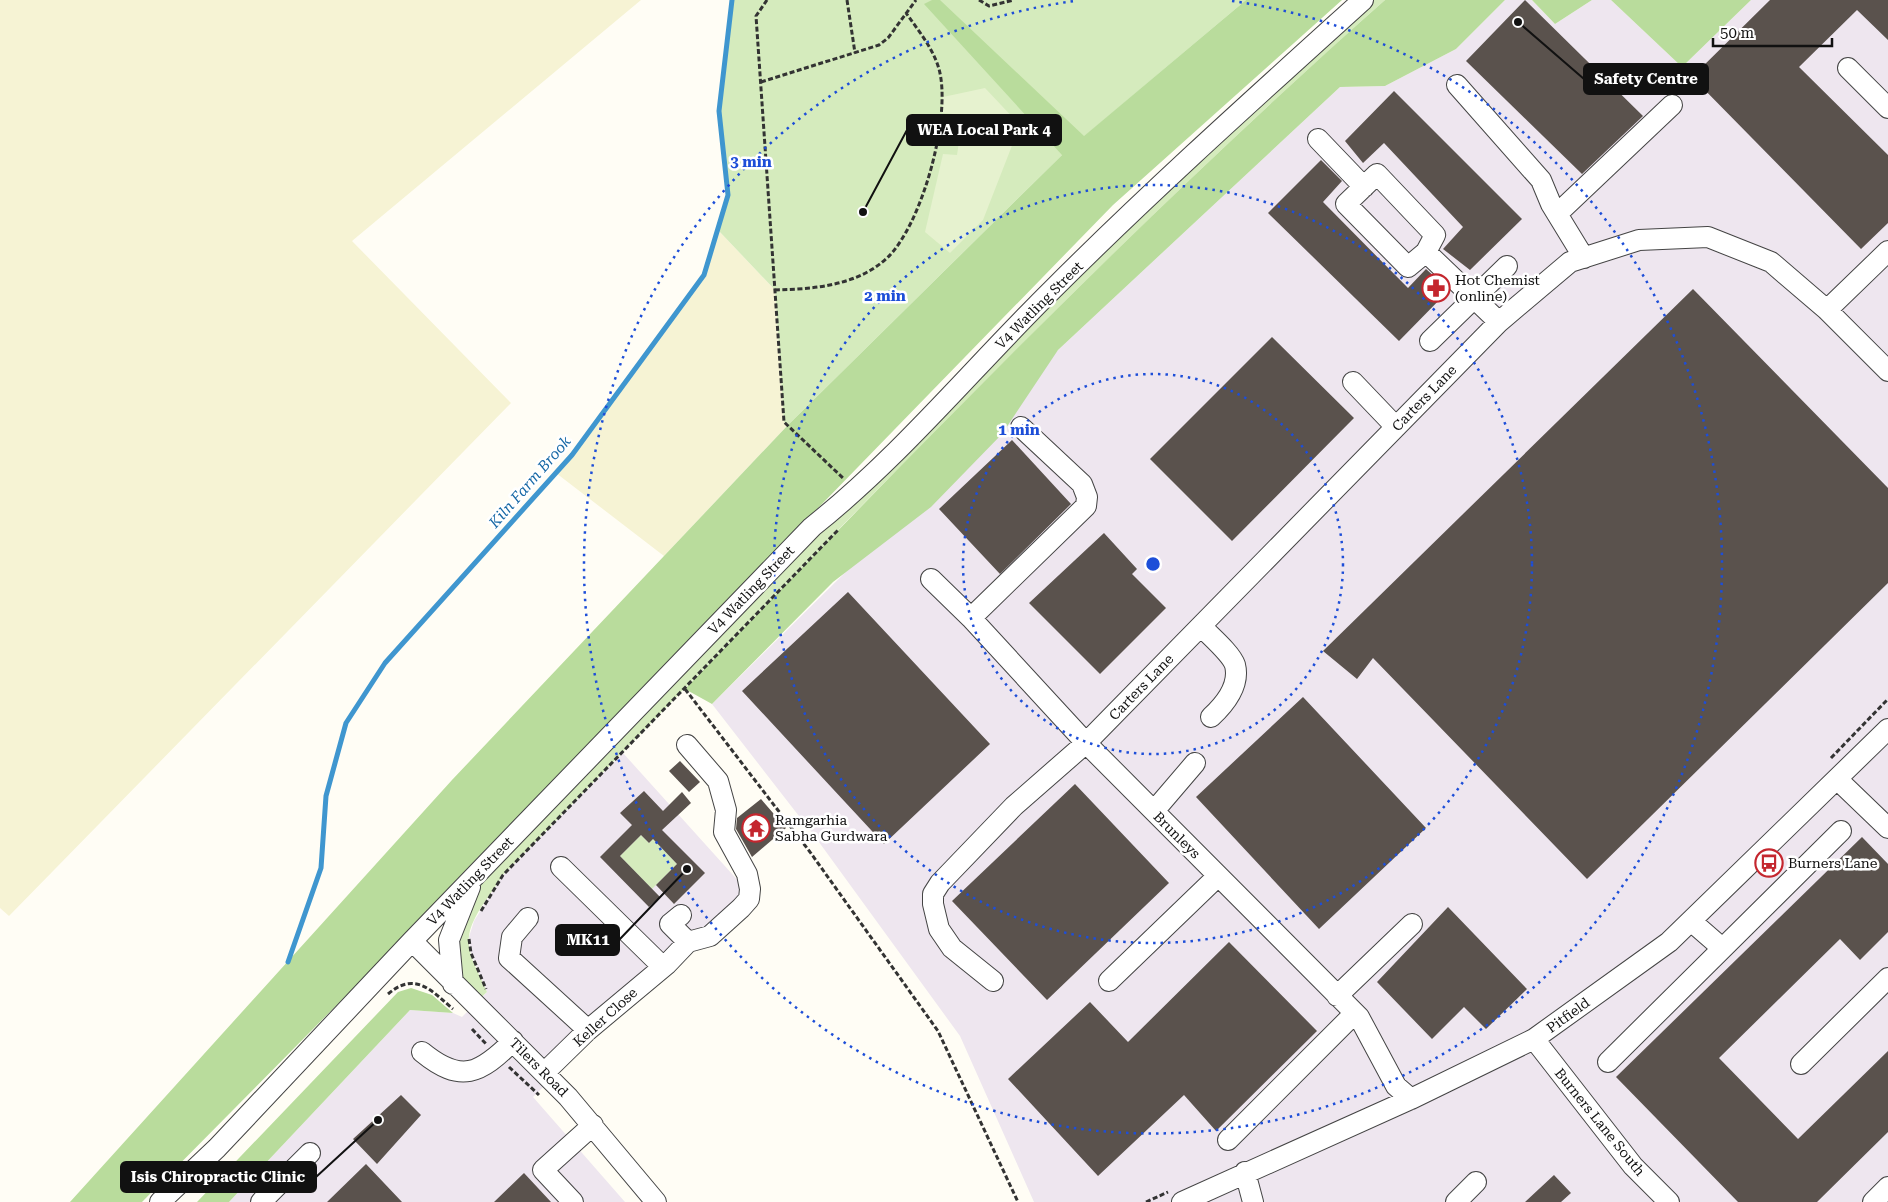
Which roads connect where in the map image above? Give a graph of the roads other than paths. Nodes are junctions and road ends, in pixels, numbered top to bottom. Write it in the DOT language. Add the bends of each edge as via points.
graph roads {
  1 [pos="1364,0"];
  2 [pos="1848,68"];
  3 [pos="1457,85"];
  4 [pos="1672,105"];
  5 [pos="1888,108"];
  6 [pos="1318,139"];
  7 [pos="1364,187"];
  8 [pos="1557,214"];
  9 [pos="1888,251"];
  10 [pos="1426,252"];
  11 [pos="1584,258"];
  12 [pos="1507,266"];
  13 [pos="1474,298"];
  14 [pos="1827,310"];
  15 [pos="1499,322"];
  16 [pos="1430,342"];
  17 [pos="1888,371"];
  18 [pos="1352,382"];
  19 [pos="1021,427"];
  20 [pos="1396,427"];
  21 [pos="931,579"];
  22 [pos="971,618"];
  23 [pos="1201,626"];
  24 [pos="1211,717"];
  25 [pos="1888,729"];
  26 [pos="1086,743"];
  27 [pos="687,745"];
  28 [pos="1195,763"];
  29 [pos="1838,780"];
  30 [pos="1154,811"];
  31 [pos="1888,828"];
  32 [pos="1841,831"];
  33 [pos="561,867"];
  34 [pos="1218,876"];
  35 [pos="473,878"];
  36 [pos="681,915"];
  37 [pos="528,918"];
  38 [pos="1691,921"];
  39 [pos="1412,924"];
  40 [pos="412,941"];
  41 [pos="688,942"];
  42 [pos="1722,948"];
  43 [pos="665,965"];
  44 [pos="1888,978"];
  45 [pos="993,981"];
  46 [pos="1110,981"];
  47 [pos="453,984"];
  48 [pos="1338,996"];
  49 [pos="1355,1013"];
  50 [pos="588,1030"];
  51 [pos="1534,1039"];
  52 [pos="513,1041"];
  53 [pos="422,1052"];
  54 [pos="1608,1062"];
  55 [pos="1802,1064"];
  56 [pos="545,1072"];
  57 [pos="1411,1099"];
  58 [pos="592,1125"];
  59 [pos="1228,1140"];
  60 [pos="310,1153"];
  61 [pos="1245,1172"];
  62 [pos="1476,1182"];
  63 [pos="1888,1187"];
  64 [pos="1177,1196"];
  65 [pos="160,1202"];
  66 [pos="260,1202"];
  67 [pos="573,1202"];
  68 [pos="656,1202"];
  69 [pos="1253,1202"];
  70 [pos="1456,1202"];
  71 [pos="1669,1202"];
  72 [pos="1873,1202"];
  1 -- 35 [label="street, V4 Watling Street" via="1258,94 1052,290 857,491 812,528"];
  2 -- 5 [label="street"];
  3 -- 8 [label="street" via="1542,180"];
  4 -- 8 [label="street"];
  6 -- 7 [label="street"];
  7 -- 10 [label="street" via="1377,174 1435,235"];
  7 -- 10 [label="street" via="1346,204 1408,267"];
  8 -- 11 [label="street"];
  9 -- 14 [label="street"];
  10 -- 13 [label="street"];
  11 -- 14 [label="street, Carters Lane" via="1639,240 1708,237 1771,262"];
  11 -- 15 [label="street, Carters Lane" via="1570,262"];
  12 -- 13 [label="street"];
  13 -- 15 [label="street"];
  13 -- 16 [label="street"];
  14 -- 17 [label="street, Carters Lane"];
  15 -- 20 [label="street, Carters Lane"];
  18 -- 20 [label="street"];
  19 -- 22 [label="street" via="1082,484 1087,497 1086,506"];
  20 -- 23 [label="street, Carters Lane"];
  21 -- 22 [label="street, Brunleys"];
  22 -- 26 [label="street, Brunleys"];
  23 -- 24 [label="street" via="1234,665 1234,685"];
  23 -- 26 [label="street, Carters Lane"];
  25 -- 29 [label="street, Pitfield"];
  26 -- 30 [label="street, Brunleys"];
  26 -- 45 [label="street, Carters Lane" via="1014,806 933,894 939,929 952,948"];
  27 -- 41 [label="street" via="718,781 726,810 724,832 746,874 750,889 749,898 741,908 710,936"];
  28 -- 30 [label="street"];
  29 -- 31 [label="street"];
  29 -- 38 [label="street, Pitfield"];
  30 -- 34 [label="street, Brunleys"];
  32 -- 42 [label="street"];
  33 -- 43 [label="street"];
  34 -- 46 [label="street"];
  34 -- 48 [label="street, Brunleys"];
  35 -- 40 [label="street, V4 Watling Street"];
  35 -- 47 [label="street" via="449,940"];
  36 -- 41 [label="street" via="670,924"];
  37 -- 50 [label="street" via="512,937 509,958"];
  38 -- 42 [label="street"];
  38 -- 51 [label="street, Pitfield" via="1669,942"];
  39 -- 48 [label="street"];
  40 -- 47 [label="street, Tilers Road"];
  40 -- 65 [label="street, V4 Watling Street" via="217,1148"];
  41 -- 43 [label="street, Keller Close"];
  42 -- 54 [label="street"];
  43 -- 50 [label="street, Keller Close"];
  44 -- 55 [label="street"];
  47 -- 52 [label="street, Tilers Road"];
  48 -- 49 [label="street, Brunleys"];
  49 -- 57 [label="street, Brunleys" via="1396,1086"];
  49 -- 59 [label="street"];
  50 -- 56 [label="street, Keller Close"];
  51 -- 57 [label="street, Pitfield"];
  51 -- 71 [label="street, Burners Lane South" via="1633,1166"];
  52 -- 53 [label="street" via="484,1066 470,1073 439,1066"];
  52 -- 56 [label="street, Tilers Road"];
  56 -- 58 [label="street, Tilers Road"];
  57 -- 61 [label="street, Pitfield"];
  58 -- 67 [label="street" via="543,1170"];
  58 -- 68 [label="street, Tilers Road"];
  60 -- 66 [label="street"];
  61 -- 64 [label="street, Pitfield"];
  61 -- 69 [label="street"];
  62 -- 70 [label="street"];
  63 -- 72 [label="street"];
}
